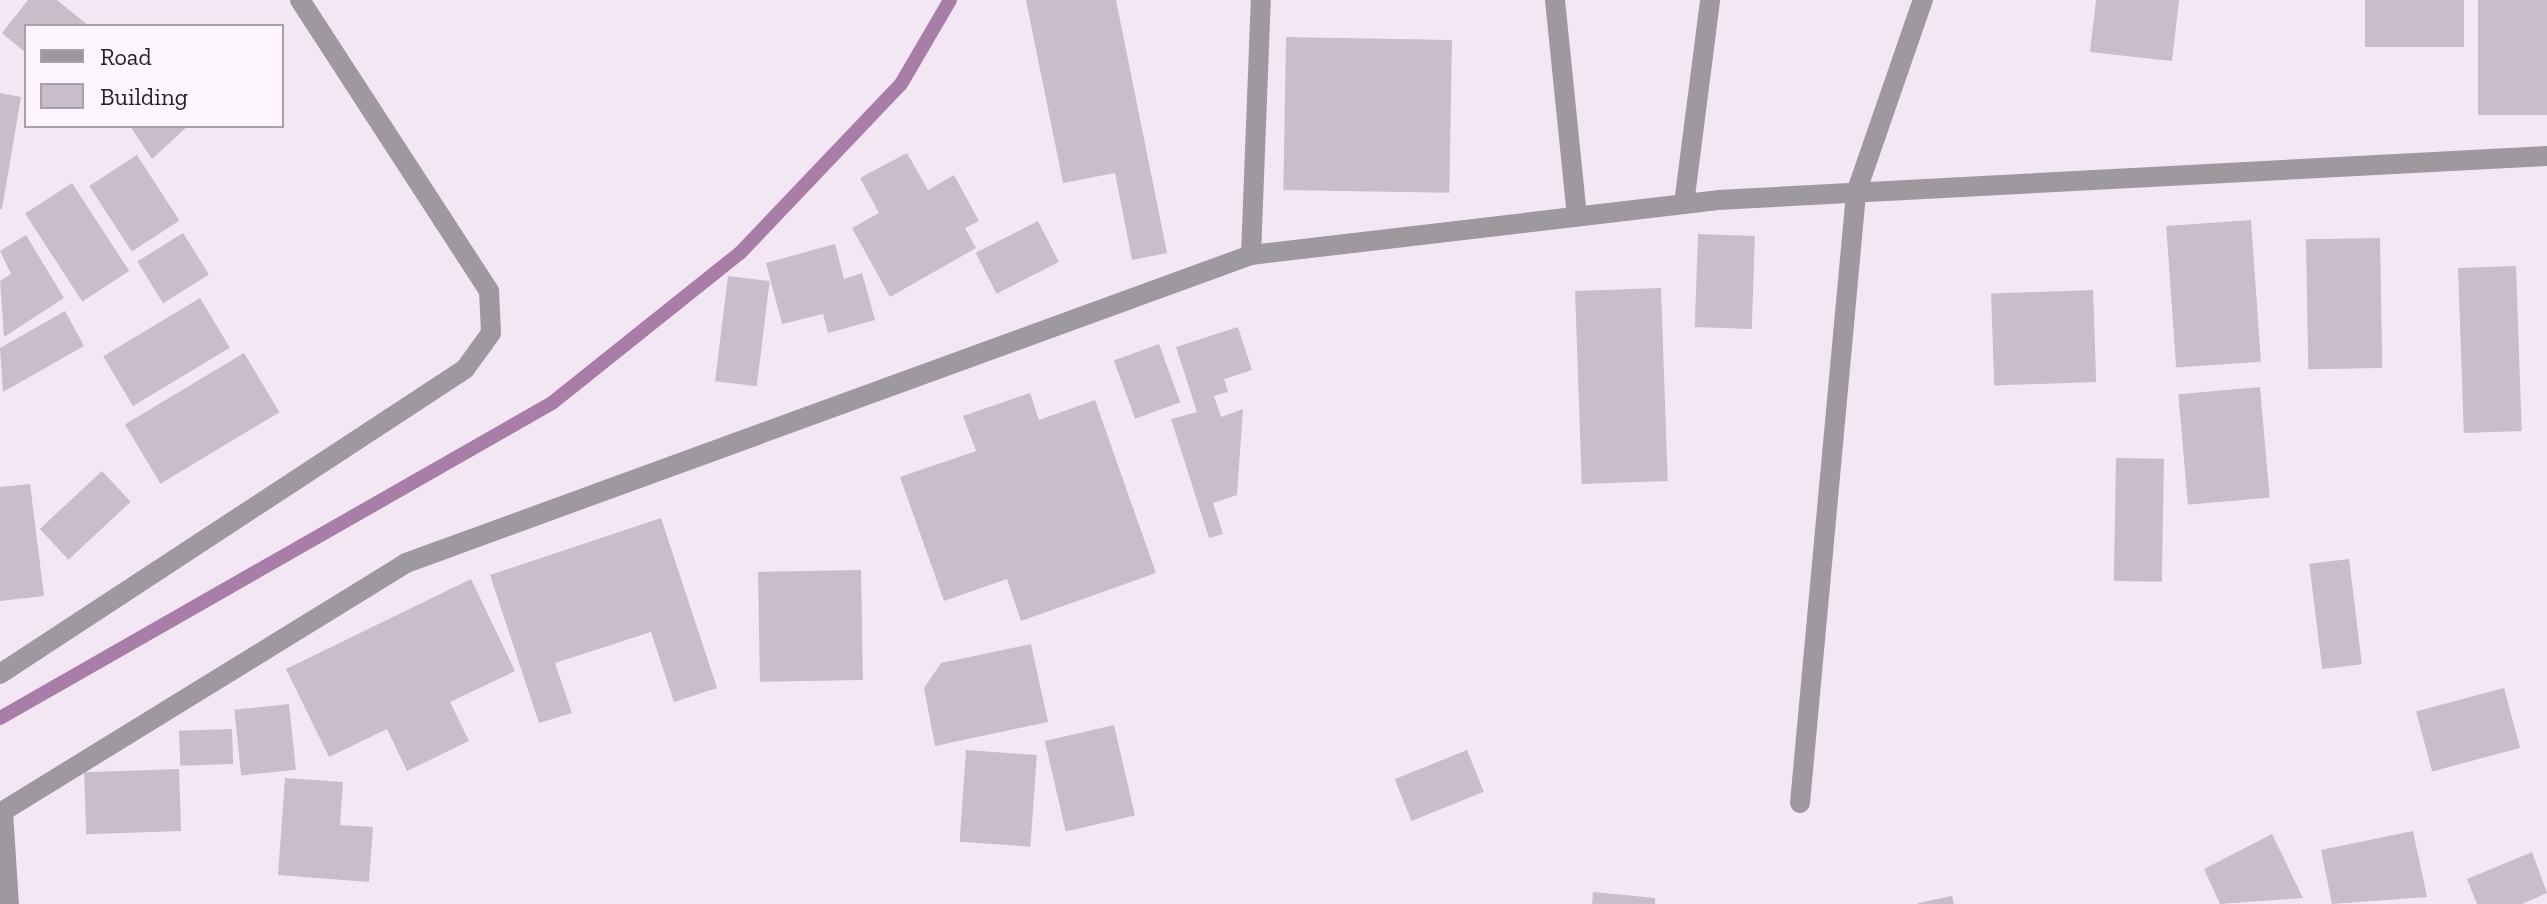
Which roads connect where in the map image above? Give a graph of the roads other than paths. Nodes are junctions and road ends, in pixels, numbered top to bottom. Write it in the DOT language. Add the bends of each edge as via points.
graph roads {
  1 [pos="300,0"];
  2 [pos="1261,0"];
  3 [pos="1555,0"];
  4 [pos="1710,0"];
  5 [pos="1923,0"];
  6 [pos="2547,156"];
  7 [pos="1856,193"];
  8 [pos="1684,204"];
  9 [pos="1577,216"];
  10 [pos="1251,255"];
  11 [pos="0,674"];
  12 [pos="1800,803"];
  13 [pos="1,813"];
  14 [pos="9,904"];
  1 -- 11 [label="street" via="489,291 491,333 465,369"];
  2 -- 10 [label="street"];
  3 -- 9 [label="street"];
  4 -- 8 [label="street"];
  5 -- 7 [label="street"];
  6 -- 7 [label="street"];
  7 -- 8 [label="street"];
  7 -- 12 [label="street"];
  8 -- 9 [label="street"];
  9 -- 10 [label="street"];
  10 -- 13 [label="street" via="406,563"];
  13 -- 14 [label="street"];
}
